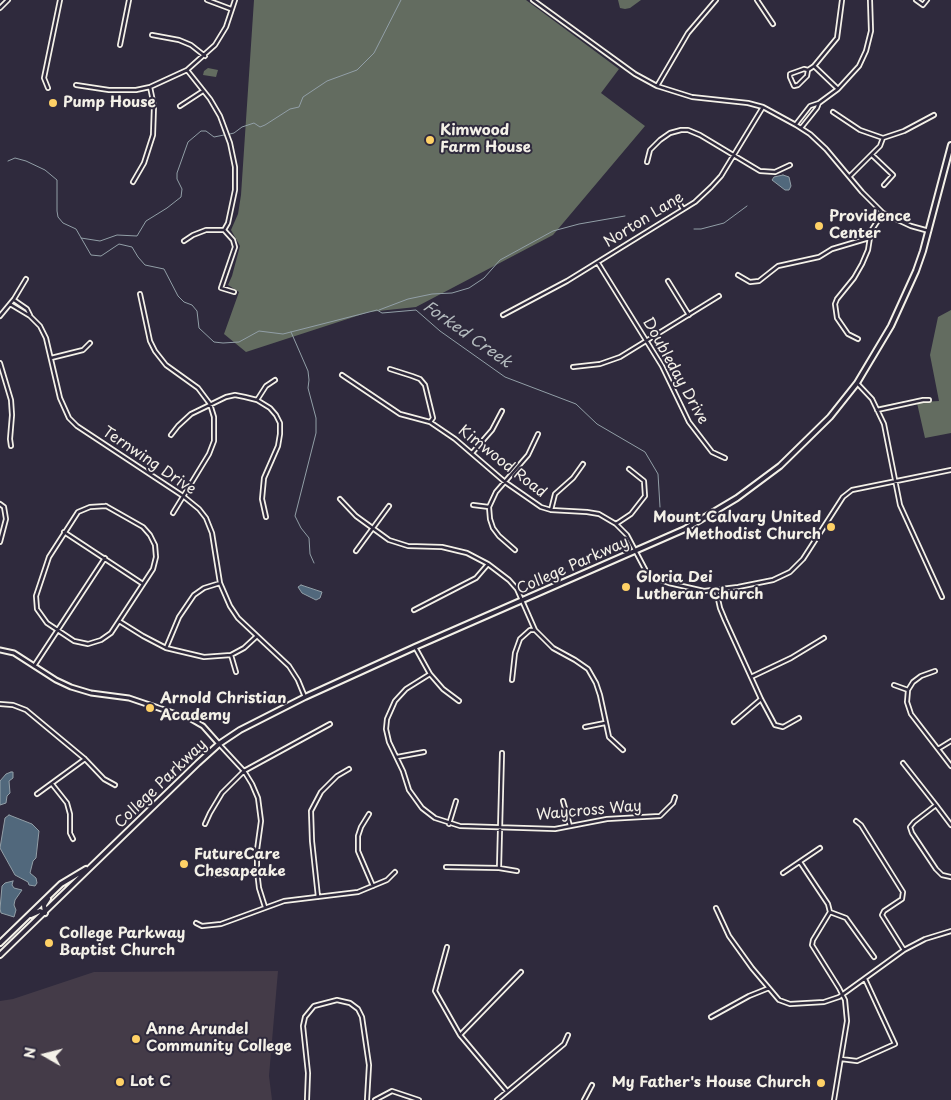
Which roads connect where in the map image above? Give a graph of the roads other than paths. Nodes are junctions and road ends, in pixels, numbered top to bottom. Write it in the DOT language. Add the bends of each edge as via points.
graph roads {
  1 [pos="8,0"];
  2 [pos="60,0"];
  3 [pos="129,0"];
  4 [pos="207,0"];
  5 [pos="236,0"];
  6 [pos="533,0"];
  7 [pos="716,0"];
  8 [pos="757,0"];
  9 [pos="842,0"];
  10 [pos="870,0"];
  11 [pos="916,0"];
  12 [pos="927,0"];
  13 [pos="0,8"];
  14 [pos="232,9"];
  15 [pos="773,24"];
  16 [pos="152,35"];
  17 [pos="120,45"];
  18 [pos="205,56"];
  19 [pos="814,66"];
  20 [pos="187,70"];
  21 [pos="808,70"];
  22 [pos="76,85"];
  23 [pos="657,86"];
  24 [pos="150,87"];
  25 [pos="48,88"];
  26 [pos="838,89"];
  27 [pos="203,91"];
  28 [pos="819,103"];
  29 [pos="180,106"];
  30 [pos="763,108"];
  31 [pos="833,112"];
  32 [pos="934,115"];
  33 [pos="796,125"];
  34 [pos="801,128"];
  35 [pos="883,138"];
  36 [pos="951,145"];
  37 [pos="872,155"];
  38 [pos="733,156"];
  39 [pos="647,162"];
  40 [pos="790,165"];
  41 [pos="849,176"];
  42 [pos="133,182"];
  43 [pos="884,185"];
  44 [pos="677,199"];
  45 [pos="683,209"];
  46 [pos="883,213"];
  47 [pos="224,230"];
  48 [pos="929,231"];
  49 [pos="869,238"];
  50 [pos="184,241"];
  51 [pos="598,263"];
  52 [pos="738,275"];
  53 [pos="26,279"];
  54 [pos="668,281"];
  55 [pos="234,292"];
  56 [pos="140,294"];
  57 [pos="719,296"];
  58 [pos="14,299"];
  59 [pos="10,304"];
  60 [pos="503,315"];
  61 [pos="689,315"];
  62 [pos="0,316"];
  63 [pos="30,316"];
  64 [pos="858,339"];
  65 [pos="647,341"];
  66 [pos="90,343"];
  67 [pos="51,358"];
  68 [pos="0,364"];
  69 [pos="573,366"];
  70 [pos="390,369"];
  71 [pos="342,375"];
  72 [pos="275,380"];
  73 [pos="857,383"];
  74 [pos="257,400"];
  75 [pos="929,400"];
  76 [pos="210,404"];
  77 [pos="877,410"];
  78 [pos="502,411"];
  79 [pos="430,422"];
  80 [pos="538,434"];
  81 [pos="171,435"];
  82 [pos="11,446"];
  83 [pos="472,453"];
  84 [pos="724,458"];
  85 [pos="583,464"];
  86 [pos="629,469"];
  87 [pos="951,470"];
  88 [pos="896,481"];
  89 [pos="505,482"];
  90 [pos="183,496"];
  91 [pos="340,499"];
  92 [pos="0,504"];
  93 [pos="473,505"];
  94 [pos="390,506"];
  95 [pos="489,507"];
  96 [pos="551,510"];
  97 [pos="173,513"];
  98 [pos="266,517"];
  99 [pos="616,524"];
  100 [pos="372,529"];
  101 [pos="64,532"];
  102 [pos="0,542"];
  103 [pos="356,550"];
  104 [pos="515,550"];
  105 [pos="636,551"];
  106 [pos="105,558"];
  107 [pos="488,564"];
  108 [pos="220,583"];
  109 [pos="143,584"];
  110 [pos="716,590"];
  111 [pos="942,596"];
  112 [pos="522,601"];
  113 [pos="414,610"];
  114 [pos="120,620"];
  115 [pos="58,630"];
  116 [pos="535,630"];
  117 [pos="257,636"];
  118 [pos="824,638"];
  119 [pos="415,647"];
  120 [pos="166,648"];
  121 [pos="0,650"];
  122 [pos="231,655"];
  123 [pos="34,666"];
  124 [pos="935,671"];
  125 [pos="236,672"];
  126 [pos="430,674"];
  127 [pos="751,677"];
  128 [pos="512,680"];
  129 [pos="894,685"];
  130 [pos="908,690"];
  131 [pos="305,697"];
  132 [pos="761,699"];
  133 [pos="459,701"];
  134 [pos="0,704"];
  135 [pos="799,718"];
  136 [pos="605,722"];
  137 [pos="734,722"];
  138 [pos="330,724"];
  139 [pos="585,727"];
  140 [pos="951,741"];
  141 [pos="219,744"];
  142 [pos="938,749"];
  143 [pos="623,750"];
  144 [pos="424,752"];
  145 [pos="502,754"];
  146 [pos="397,757"];
  147 [pos="85,759"];
  148 [pos="904,763"];
  149 [pos="951,766"];
  150 [pos="349,769"];
  151 [pos="244,771"];
  152 [pos="52,784"];
  153 [pos="115,785"];
  154 [pos="37,794"];
  155 [pos="675,797"];
  156 [pos="456,801"];
  157 [pos="563,801"];
  158 [pos="936,805"];
  159 [pos="369,814"];
  160 [pos="856,821"];
  161 [pos="205,824"];
  162 [pos="449,824"];
  163 [pos="951,825"];
  164 [pos="570,826"];
  165 [pos="500,828"];
  166 [pos="73,838"];
  167 [pos="820,848"];
  168 [pos="800,862"];
  169 [pos="90,866"];
  170 [pos="446,866"];
  171 [pos="499,868"];
  172 [pos="257,871"];
  173 [pos="517,871"];
  174 [pos="395,872"];
  175 [pos="783,873"];
  176 [pos="217,875"];
  177 [pos="951,877"];
  178 [pos="61,884"];
  179 [pos="373,886"];
  180 [pos="318,897"];
  181 [pos="265,908"];
  182 [pos="716,908"];
  183 [pos="45,912"];
  184 [pos="830,912"];
  185 [pos="21,922"];
  186 [pos="196,923"];
  187 [pos="951,931"];
  188 [pos="0,943"];
  189 [pos="447,947"];
  190 [pos="904,950"];
  191 [pos="0,955"];
  192 [pos="874,957"];
  193 [pos="521,972"];
  194 [pos="864,979"];
  195 [pos="769,988"];
  196 [pos="843,994"];
  197 [pos="711,1017"];
  198 [pos="460,1035"];
  199 [pos="568,1035"];
  200 [pos="841,1059"];
  201 [pos="592,1085"];
  202 [pos="507,1091"];
  203 [pos="307,1100"];
  204 [pos="367,1100"];
  205 [pos="375,1100"];
  206 [pos="419,1100"];
  207 [pos="497,1100"];
  208 [pos="584,1100"];
  209 [pos="834,1100"];
  1 -- 13 [label="street"];
  2 -- 25 [label="street" via="44,78"];
  3 -- 17 [label="street"];
  4 -- 14 [label="street"];
  5 -- 14 [label="street"];
  6 -- 23 [label="street" via="635,74"];
  7 -- 23 [label="street" via="688,33"];
  8 -- 15 [label="street"];
  9 -- 19 [label="street" via="837,38"];
  10 -- 26 [label="street" via="872,26 866,50 856,71"];
  11 -- 12 [label="street" via="923,5"];
  14 -- 18 [label="street" via="219,39"];
  16 -- 18 [label="street" via="179,40"];
  18 -- 20 [label="street"];
  19 -- 21 [label="street"];
  19 -- 26 [label="street"];
  20 -- 24 [label="street"];
  20 -- 27 [label="street"];
  21 -- 21 [label="street" via="790,74 793,86 798,86"];
  22 -- 24 [label="street" via="122,91"];
  23 -- 30 [label="street" via="682,95 736,101"];
  24 -- 42 [label="street" via="154,106 153,135 144,163"];
  26 -- 28 [label="street"];
  27 -- 29 [label="street"];
  27 -- 47 [label="street" via="220,116 235,167 235,190"];
  28 -- 33 [label="street" via="810,106"];
  28 -- 34 [label="street"];
  30 -- 33 [label="street"];
  30 -- 38 [label="street, Norton Lane"];
  31 -- 35 [label="street" via="860,130"];
  32 -- 35 [label="street"];
  33 -- 34 [label="street"];
  34 -- 41 [label="street" via="826,149"];
  35 -- 37 [label="street"];
  36 -- 48 [label="main road, College Parkway"];
  37 -- 41 [label="street"];
  37 -- 43 [label="street" via="894,175"];
  38 -- 39 [label="street" via="693,132 681,130 660,140 650,150"];
  38 -- 40 [label="street" via="764,172 780,171"];
  38 -- 45 [label="street, Norton Lane" via="712,187"];
  41 -- 46 [label="street"];
  44 -- 45 [label="street"];
  45 -- 51 [label="street, Norton Lane"];
  46 -- 48 [label="street"];
  46 -- 49 [label="street"];
  47 -- 50 [label="street" via="206,230"];
  47 -- 55 [label="street" via="235,247 221,288"];
  48 -- 73 [label="main road, College Parkway" via="895,318"];
  49 -- 52 [label="street" via="832,249 819,257 778,266 759,281 750,282"];
  49 -- 64 [label="street" via="862,264 835,304 837,318 848,334"];
  51 -- 60 [label="street, Norton Lane"];
  51 -- 65 [label="street, Doubleday Drive"];
  53 -- 58 [label="street"];
  54 -- 61 [label="street"];
  56 -- 76 [label="street" via="155,351 166,365 198,388"];
  57 -- 61 [label="street"];
  58 -- 59 [label="street"];
  58 -- 63 [label="street, Ternwing Drive" via="27,309"];
  59 -- 62 [label="street"];
  59 -- 63 [label="street, Ternwing Drive"];
  61 -- 65 [label="street"];
  63 -- 67 [label="street, Ternwing Drive" via="46,338"];
  65 -- 69 [label="street" via="610,361 592,366"];
  65 -- 84 [label="street, Doubleday Drive" via="689,422 712,452"];
  66 -- 67 [label="street" via="83,350"];
  67 -- 90 [label="street, Ternwing Drive" via="60,398 69,418"];
  68 -- 82 [label="street" via="11,400"];
  70 -- 79 [label="street" via="420,379 425,385 433,418"];
  71 -- 79 [label="street, Kimwood Road" via="400,414"];
  72 -- 74 [label="street" via="266,386"];
  73 -- 77 [label="street" via="872,399"];
  73 -- 105 [label="main road, College Parkway" via="805,443 753,488 684,529"];
  74 -- 76 [label="street" via="235,395"];
  74 -- 98 [label="street" via="276,415 280,424 278,446 264,478 262,499"];
  75 -- 77 [label="street"];
  76 -- 81 [label="street" via="183,420"];
  76 -- 90 [label="street" via="214,441 210,454"];
  77 -- 88 [label="street" via="884,424"];
  78 -- 83 [label="street" via="492,430"];
  79 -- 83 [label="street, Kimwood Road"];
  80 -- 89 [label="street" via="528,455"];
  83 -- 89 [label="street, Kimwood Road"];
  85 -- 96 [label="street" via="555,494"];
  86 -- 99 [label="street" via="644,481 645,496 631,514"];
  87 -- 88 [label="street, Kimwood Road"];
  88 -- 110 [label="street, Kimwood Road" via="847,493 803,559 790,572 773,580"];
  88 -- 111 [label="street" via="906,521"];
  89 -- 95 [label="street"];
  89 -- 96 [label="street, Kimwood Road" via="529,500"];
  90 -- 97 [label="street"];
  90 -- 108 [label="street, Ternwing Drive" via="206,518 212,533"];
  91 -- 100 [label="street"];
  92 -- 102 [label="street" via="6,512 6,519"];
  93 -- 95 [label="street"];
  94 -- 100 [label="street"];
  95 -- 104 [label="street" via="493,528"];
  96 -- 99 [label="street, Kimwood Road" via="599,514"];
  99 -- 105 [label="street, Kimwood Road"];
  100 -- 103 [label="street"];
  100 -- 107 [label="street" via="396,543 453,549"];
  101 -- 106 [label="street"];
  101 -- 109 [label="street" via="78,512 106,506 143,528 155,545 156,557 153,570"];
  101 -- 115 [label="street" via="46,564 36,596 41,617"];
  105 -- 110 [label="street, Kimwood Road" via="646,571 654,578 686,588"];
  105 -- 112 [label="main road, College Parkway"];
  106 -- 109 [label="street"];
  106 -- 115 [label="street"];
  107 -- 112 [label="street" via="513,584"];
  107 -- 113 [label="street" via="476,578"];
  108 -- 117 [label="street, Ternwing Drive" via="238,618"];
  108 -- 120 [label="street" via="194,595 179,617"];
  109 -- 114 [label="street"];
  110 -- 127 [label="street" via="720,608"];
  112 -- 116 [label="street"];
  112 -- 119 [label="main road, College Parkway"];
  114 -- 115 [label="street" via="106,637 88,644 74,641"];
  114 -- 120 [label="street"];
  115 -- 123 [label="street"];
  116 -- 128 [label="street" via="530,630 520,640"];
  116 -- 136 [label="street" via="553,648 588,669 600,695"];
  117 -- 122 [label="street"];
  117 -- 131 [label="street, Ternwing Drive" via="289,666"];
  118 -- 127 [label="street"];
  119 -- 126 [label="street"];
  119 -- 131 [label="main road, College Parkway"];
  120 -- 122 [label="street" via="204,657"];
  121 -- 123 [label="street" via="14,653"];
  122 -- 125 [label="street"];
  123 -- 141 [label="street" via="71,687 129,698 191,719 203,726"];
  124 -- 130 [label="street" via="917,678"];
  126 -- 133 [label="street"];
  126 -- 146 [label="street, Waycross Way" via="400,694 389,711 387,736"];
  127 -- 132 [label="street"];
  129 -- 130 [label="street"];
  130 -- 142 [label="street" via="911,714"];
  131 -- 141 [label="main road, College Parkway"];
  132 -- 135 [label="street" via="775,726 784,727"];
  132 -- 137 [label="street"];
  134 -- 147 [label="street" via="26,710"];
  136 -- 139 [label="street"];
  136 -- 143 [label="street" via="609,737"];
  138 -- 151 [label="street"];
  140 -- 142 [label="street"];
  141 -- 151 [label="street"];
  141 -- 169 [label="main road, College Parkway"];
  142 -- 149 [label="street"];
  144 -- 146 [label="street"];
  145 -- 165 [label="street"];
  146 -- 162 [label="street, Waycross Way" via="409,790 422,808"];
  147 -- 152 [label="street"];
  147 -- 153 [label="street" via="104,779"];
  148 -- 158 [label="street"];
  150 -- 180 [label="street" via="321,792 311,811"];
  151 -- 161 [label="street" via="222,793"];
  151 -- 172 [label="street" via="256,790 260,806"];
  152 -- 154 [label="street"];
  152 -- 166 [label="street" via="67,804"];
  155 -- 164 [label="street, Waycross Way" via="660,816 607,819"];
  156 -- 162 [label="street"];
  157 -- 164 [label="street"];
  158 -- 163 [label="street"];
  158 -- 177 [label="street" via="910,828 936,869"];
  159 -- 179 [label="street" via="358,836 358,851"];
  160 -- 190 [label="street" via="903,892 902,899 882,915"];
  162 -- 165 [label="street, Waycross Way"];
  164 -- 165 [label="street, Waycross Way" via="555,829"];
  165 -- 171 [label="street"];
  167 -- 168 [label="street"];
  168 -- 175 [label="street"];
  168 -- 184 [label="street"];
  169 -- 178 [label="main road, College Parkway"];
  169 -- 183 [label="main road, College Parkway"];
  170 -- 171 [label="street"];
  171 -- 173 [label="street"];
  172 -- 176 [label="street"];
  172 -- 181 [label="street"];
  174 -- 179 [label="street"];
  178 -- 183 [label="main road" via="46,901"];
  178 -- 185 [label="main road, College Parkway"];
  179 -- 180 [label="street" via="358,892"];
  180 -- 181 [label="street" via="284,901"];
  181 -- 186 [label="street" via="221,924 202,926"];
  182 -- 195 [label="street" via="729,936"];
  183 -- 185 [label="main road" via="36,912"];
  183 -- 191 [label="main road, College Parkway"];
  184 -- 192 [label="street" via="846,918"];
  184 -- 196 [label="street" via="812,946"];
  185 -- 188 [label="main road, College Parkway"];
  187 -- 190 [label="street"];
  189 -- 198 [label="street" via="435,991"];
  190 -- 194 [label="street"];
  193 -- 198 [label="street"];
  194 -- 196 [label="street"];
  194 -- 200 [label="street" via="895,1044 858,1061"];
  195 -- 196 [label="street" via="779,1000 790,1004 824,1002"];
  195 -- 197 [label="street"];
  196 -- 200 [label="street" via="847,1022"];
  198 -- 202 [label="street"];
  199 -- 202 [label="street" via="564,1044"];
  200 -- 209 [label="street"];
  201 -- 208 [label="street"];
  202 -- 207 [label="street"];
  203 -- 204 [label="street" via="305,1017 314,1006 337,1000 350,1003 362,1017 369,1065"];
  205 -- 206 [label="street" via="392,1091"];
}
